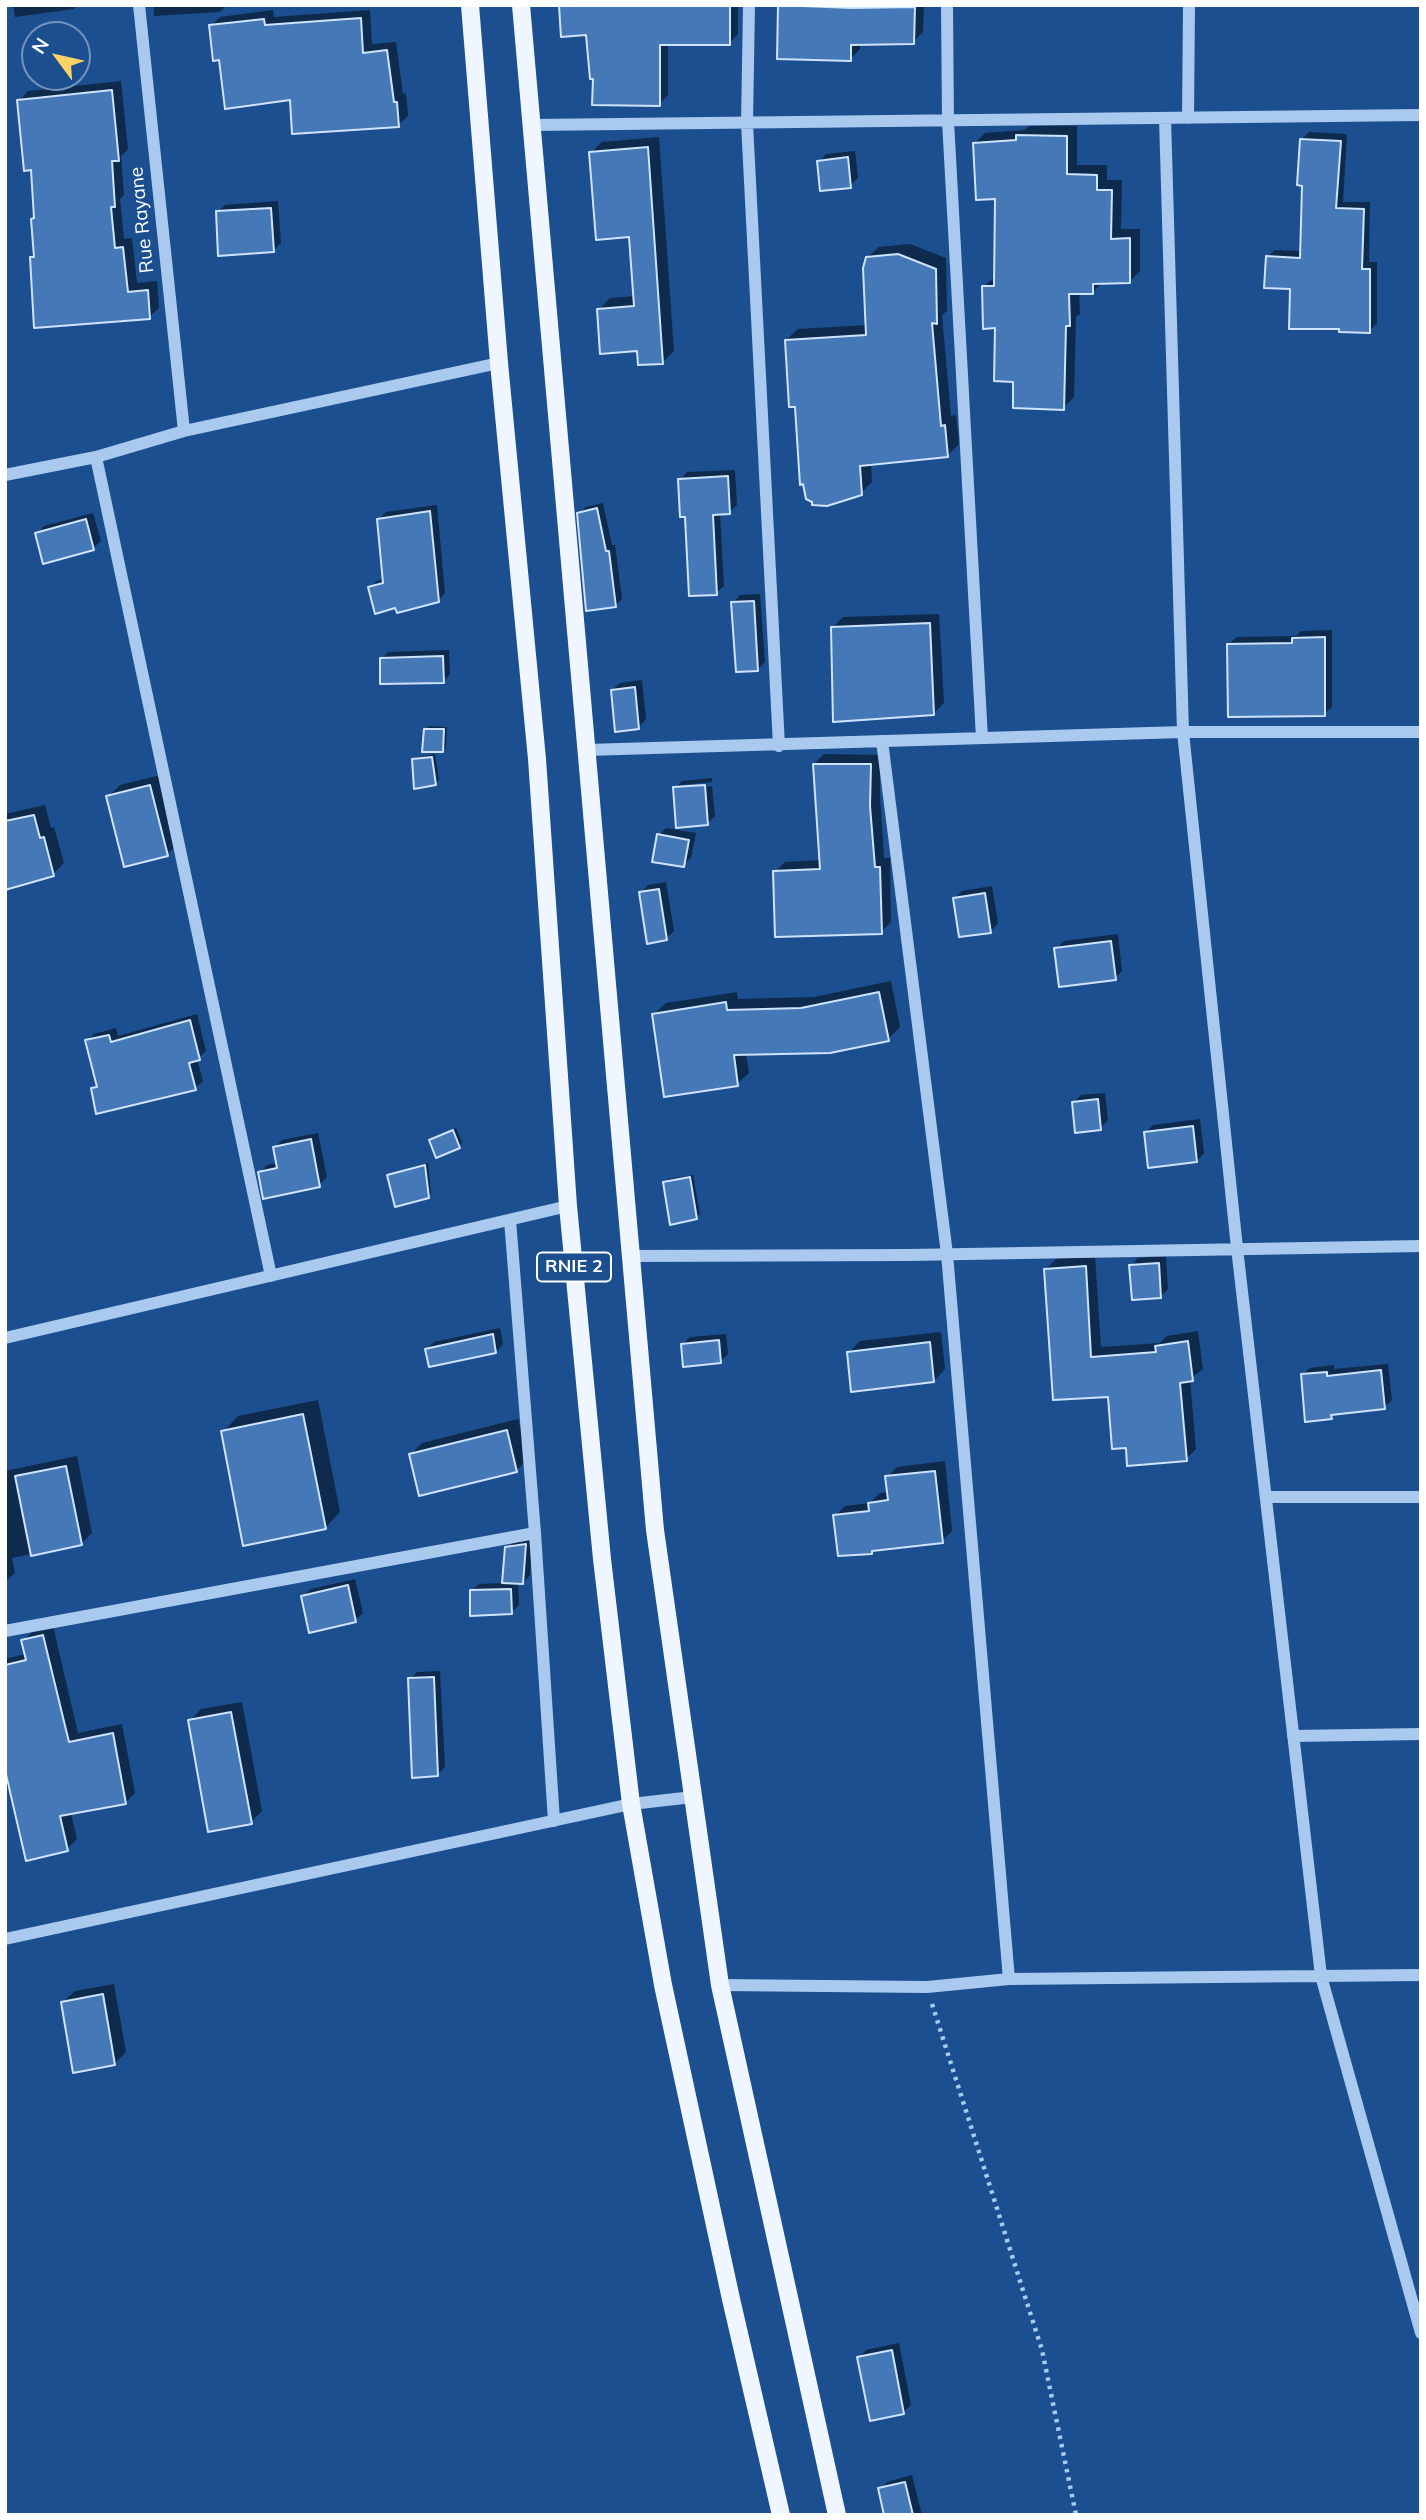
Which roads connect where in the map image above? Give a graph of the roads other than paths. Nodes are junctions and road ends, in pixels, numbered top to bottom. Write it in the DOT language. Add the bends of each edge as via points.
graph roads {
  1 [pos="139,5"];
  2 [pos="470,5"];
  3 [pos="521,5"];
  4 [pos="748,5"];
  5 [pos="947,5"];
  6 [pos="1189,5"];
  7 [pos="1421,115"];
  8 [pos="1165,118"];
  9 [pos="1188,118"];
  10 [pos="948,121"];
  11 [pos="747,123"];
  12 [pos="531,125"];
  13 [pos="499,363"];
  14 [pos="184,431"];
  15 [pos="96,457"];
  16 [pos="5,475"];
  17 [pos="1183,732"];
  18 [pos="1421,732"];
  19 [pos="982,738"];
  20 [pos="882,741"];
  21 [pos="779,746"];
  22 [pos="587,750"];
  23 [pos="568,1206"];
  24 [pos="510,1220"];
  25 [pos="1421,1245"];
  26 [pos="1237,1248"];
  27 [pos="947,1254"];
  28 [pos="631,1256"];
  29 [pos="271,1276"];
  30 [pos="5,1338"];
  31 [pos="1266,1497"];
  32 [pos="1421,1497"];
  33 [pos="535,1533"];
  34 [pos="5,1631"];
  35 [pos="1421,1734"];
  36 [pos="1293,1736"];
  37 [pos="693,1797"];
  38 [pos="631,1804"];
  39 [pos="554,1821"];
  40 [pos="5,1939"];
  41 [pos="1421,1975"];
  42 [pos="1321,1976"];
  43 [pos="1009,1979"];
  44 [pos="720,1985"];
  45 [pos="1421,2333"];
  46 [pos="781,2515"];
  47 [pos="837,2515"];
  1 -- 14 [label="street, Rue Rayane"];
  2 -- 13 [label="main road, RNIE 2"];
  3 -- 12 [label="main road, RNIE 2"];
  4 -- 11 [label="street"];
  5 -- 10 [label="street"];
  6 -- 9 [label="street"];
  7 -- 9 [label="street"];
  8 -- 9 [label="street"];
  8 -- 10 [label="street"];
  8 -- 17 [label="street"];
  10 -- 11 [label="street"];
  10 -- 19 [label="street"];
  11 -- 12 [label="street"];
  11 -- 21 [label="street"];
  12 -- 22 [label="main road, RNIE 2"];
  13 -- 14 [label="street"];
  13 -- 23 [label="main road, RNIE 2" via="537,759"];
  14 -- 15 [label="street"];
  15 -- 16 [label="street"];
  15 -- 29 [label="street"];
  17 -- 18 [label="street"];
  17 -- 19 [label="street"];
  17 -- 26 [label="street"];
  19 -- 20 [label="street"];
  20 -- 21 [label="street"];
  20 -- 27 [label="street"];
  21 -- 22 [label="street"];
  22 -- 28 [label="main road, RNIE 2"];
  23 -- 24 [label="street"];
  23 -- 38 [label="main road, RNIE 2"];
  24 -- 29 [label="street"];
  24 -- 33 [label="street"];
  25 -- 26 [label="street"];
  26 -- 27 [label="street"];
  26 -- 31 [label="street"];
  27 -- 28 [label="street"];
  27 -- 43 [label="street"];
  28 -- 37 [label="main road, RNIE 2" via="655,1530"];
  29 -- 30 [label="street"];
  31 -- 32 [label="street"];
  31 -- 36 [label="street"];
  33 -- 34 [label="street"];
  33 -- 39 [label="street"];
  35 -- 36 [label="street"];
  36 -- 42 [label="street"];
  37 -- 38 [label="street"];
  37 -- 44 [label="main road, RNIE 2"];
  38 -- 39 [label="street"];
  38 -- 46 [label="main road, RNIE 2" via="663,1985"];
  39 -- 40 [label="street"];
  41 -- 42 [label="street"];
  42 -- 43 [label="street"];
  42 -- 45 [label="street"];
  43 -- 44 [label="street" via="927,1987"];
  44 -- 47 [label="main road, RNIE 2"];
}
